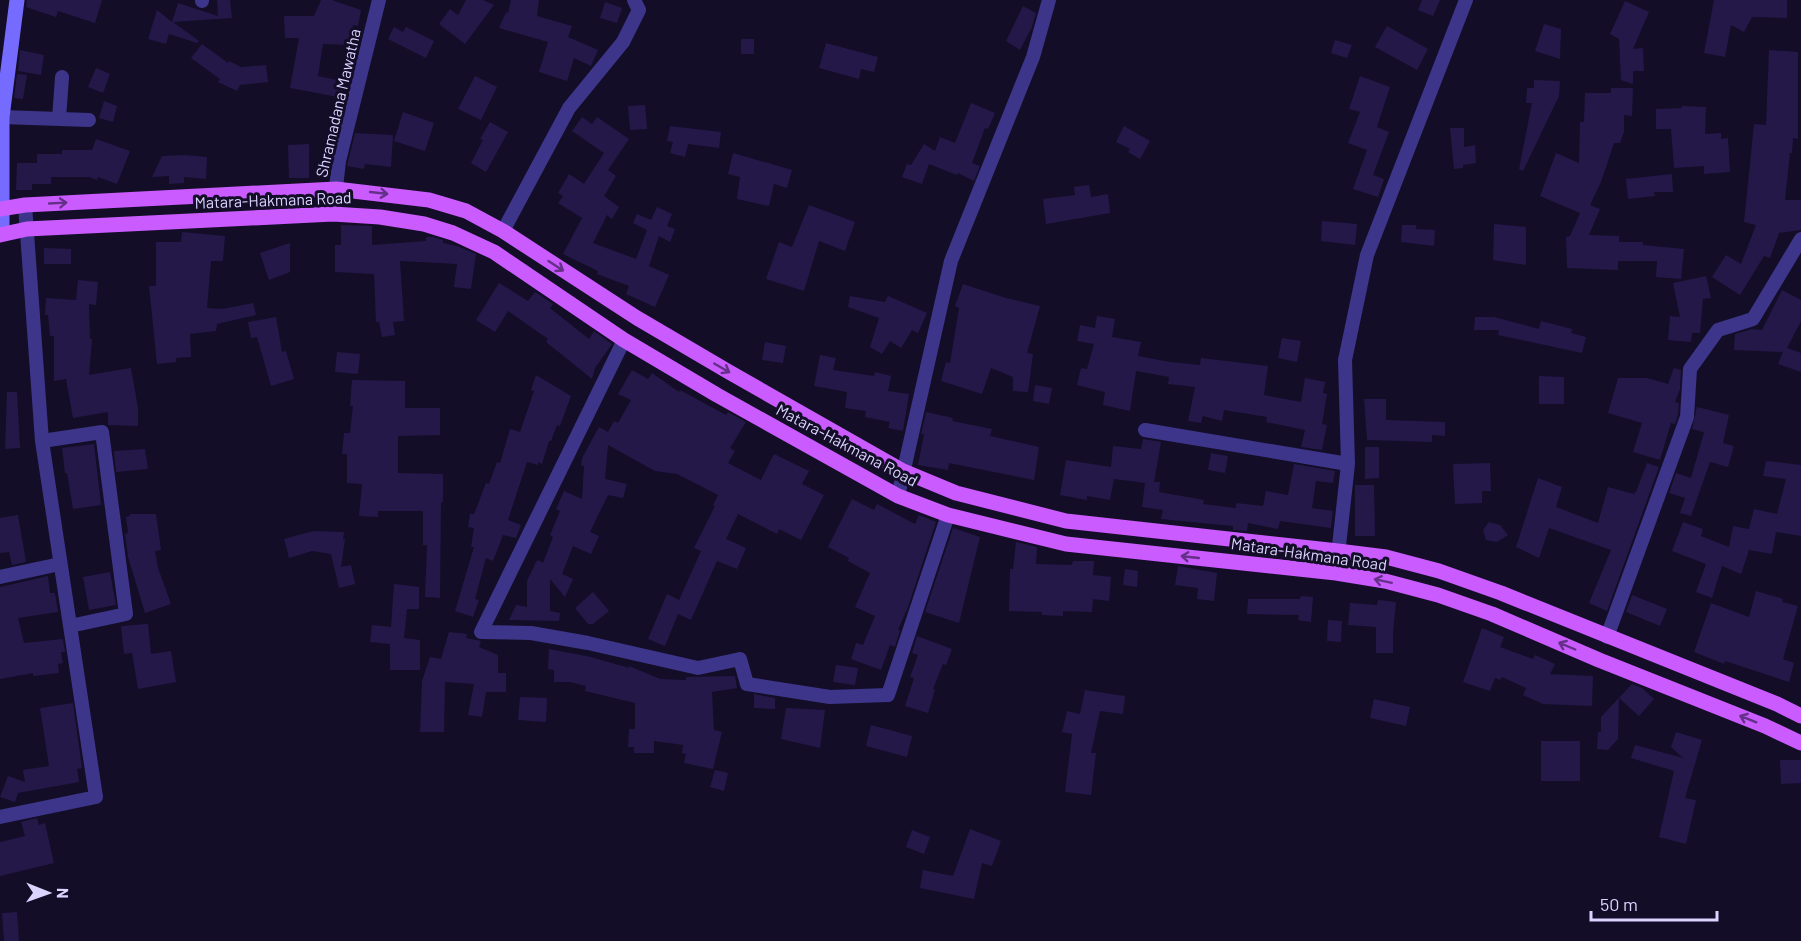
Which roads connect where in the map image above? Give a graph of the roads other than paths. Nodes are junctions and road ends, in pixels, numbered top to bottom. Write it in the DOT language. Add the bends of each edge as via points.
graph roads {
  1 [pos="17,0"];
  2 [pos="379,0"];
  3 [pos="634,0"];
  4 [pos="1049,0"];
  5 [pos="1467,0"];
  6 [pos="62,77"];
  7 [pos="2,117"];
  8 [pos="59,119"];
  9 [pos="89,120"];
  10 [pos="336,189"];
  11 [pos="25,205"];
  12 [pos="1,209"];
  13 [pos="333,214"];
  14 [pos="27,229"];
  15 [pos="503,231"];
  16 [pos="1,235"];
  17 [pos="1801,239"];
  18 [pos="624,340"];
  19 [pos="1145,430"];
  20 [pos="42,441"];
  21 [pos="1348,464"];
  22 [pos="903,471"];
  23 [pos="898,496"];
  24 [pos="948,515"];
  25 [pos="1338,551"];
  26 [pos="60,564"];
  27 [pos="1336,573"];
  28 [pos="0,577"];
  29 [pos="70,626"];
  30 [pos="1607,637"];
  31 [pos="1801,716"];
  32 [pos="1801,743"];
  33 [pos="0,817"];
  1 -- 7 [label="main road"];
  2 -- 10 [label="street, Shramadana Mawatha" via="339,161"];
  3 -- 15 [label="street" via="639,10 623,42 569,108"];
  4 -- 22 [label="street" via="1033,57 951,261"];
  5 -- 21 [label="street" via="1367,255 1345,360"];
  6 -- 8 [label="street"];
  7 -- 8 [label="street"];
  7 -- 12 [label="main road"];
  8 -- 9 [label="street"];
  11 -- 10 [label="main road, Matara-Hakmana Road, one-way"];
  10 -- 13 [label="street, Shramadana Mawatha"];
  10 -- 15 [label="main road, Matara-Hakmana Road, one-way" via="429,200 466,211"];
  11 -- 12 [label="main road, Matara-Hakmana Road"];
  11 -- 14 [label="street"];
  12 -- 16 [label="main road"];
  13 -- 14 [label="main road, Matara-Hakmana Road"];
  13 -- 18 [label="main road, Matara-Hakmana Road" via="380,217 453,233 494,252"];
  14 -- 16 [label="main road, Matara-Hakmana Road"];
  14 -- 20 [label="street"];
  15 -- 22 [label="main road, Matara-Hakmana Road, one-way" via="637,318"];
  17 -- 30 [label="street" via="1753,319 1718,330 1690,369 1687,417"];
  18 -- 23 [label="main road, Matara-Hakmana Road"];
  18 -- 24 [label="street" via="481,632 531,633 698,668 741,659 747,684 830,697 888,695"];
  19 -- 21 [label="street"];
  20 -- 26 [label="street"];
  20 -- 29 [label="street" via="102,432 126,614"];
  21 -- 25 [label="street"];
  22 -- 23 [label="street"];
  22 -- 25 [label="main road, Matara-Hakmana Road" via="956,493 1066,521"];
  23 -- 24 [label="main road, Matara-Hakmana Road"];
  27 -- 24 [label="main road, Matara-Hakmana Road, one-way" via="1066,544"];
  25 -- 27 [label="street"];
  25 -- 30 [label="main road, Matara-Hakmana Road" via="1386,557 1440,571"];
  26 -- 28 [label="street"];
  26 -- 29 [label="street"];
  32 -- 27 [label="main road, Matara-Hakmana Road, one-way" via="1492,614 1427,592"];
  29 -- 33 [label="street" via="96,797"];
  30 -- 31 [label="main road, Matara-Hakmana Road"];
}
